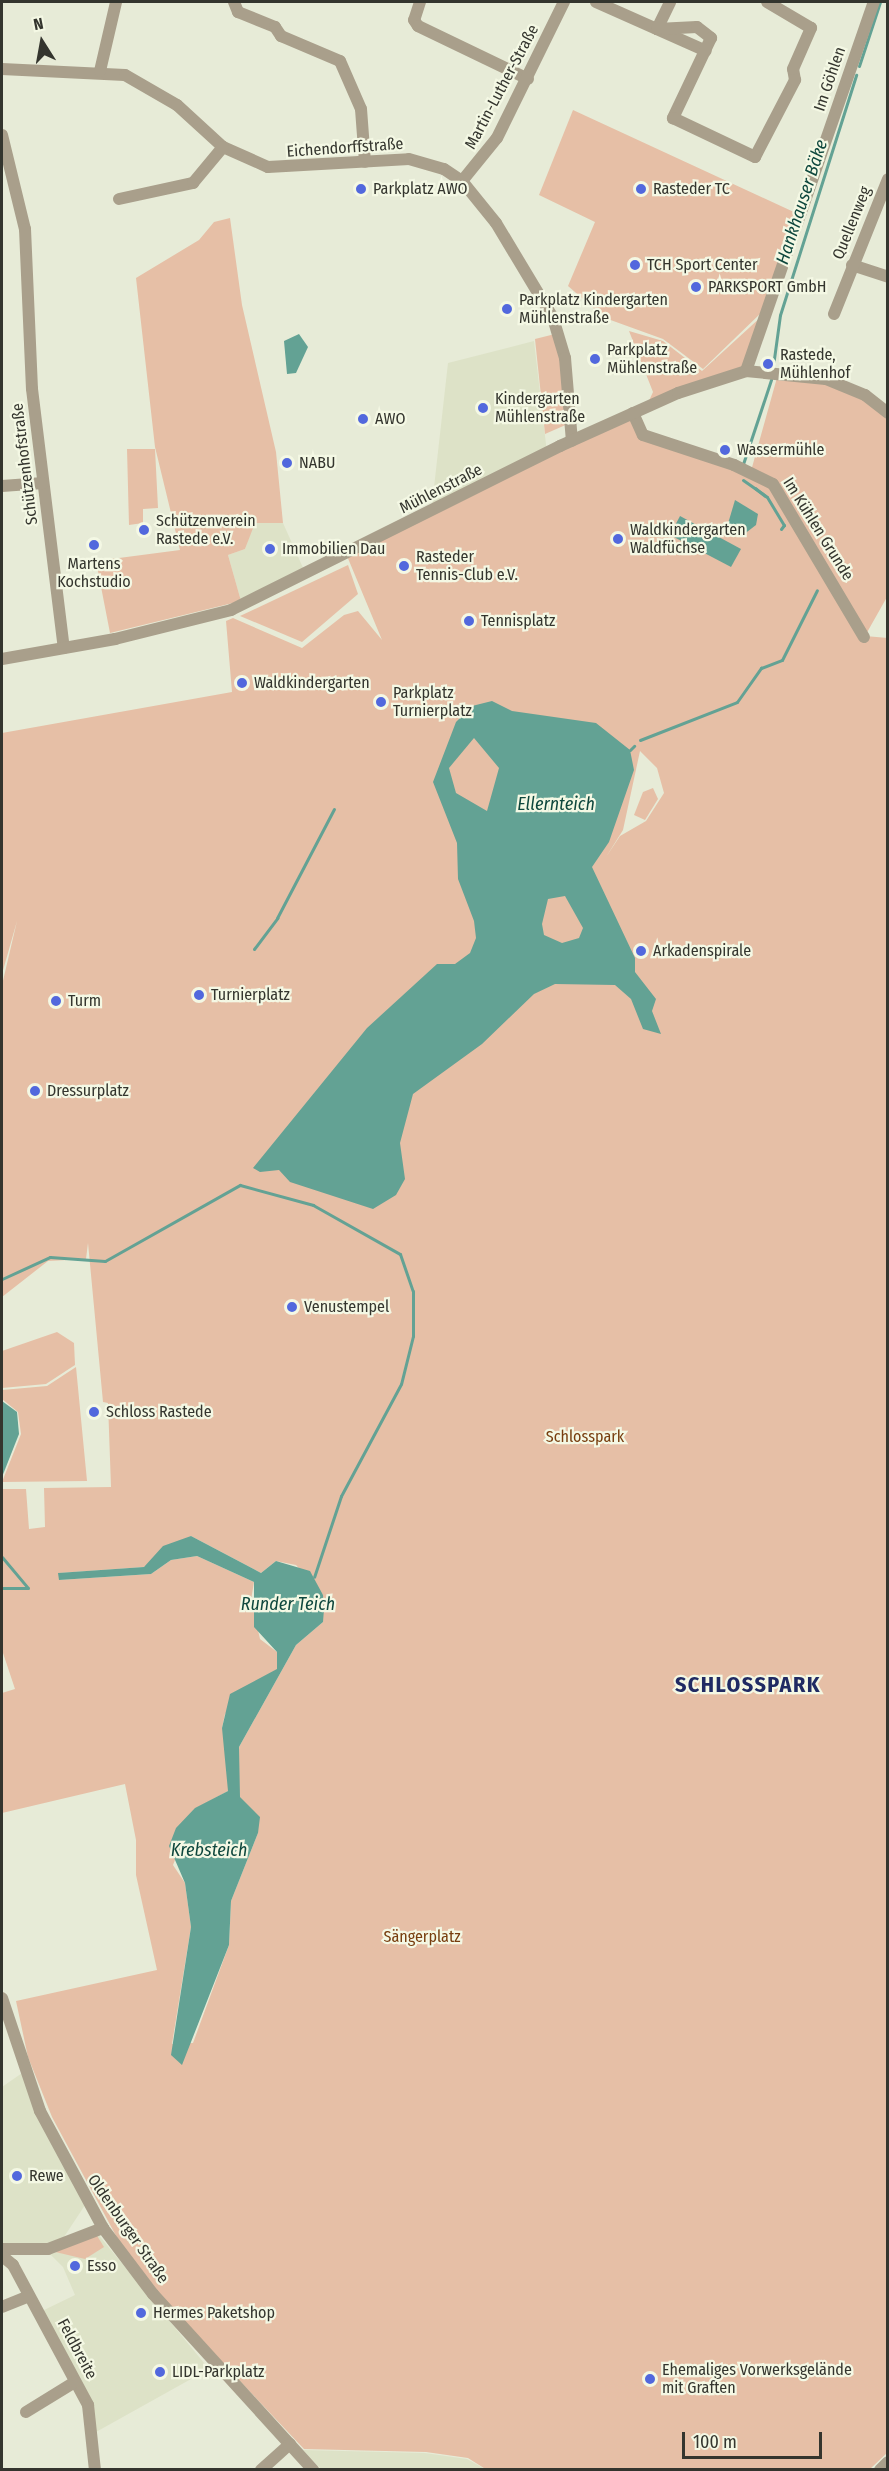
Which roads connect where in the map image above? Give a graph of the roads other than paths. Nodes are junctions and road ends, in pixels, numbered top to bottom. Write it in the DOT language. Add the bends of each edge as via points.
graph roads {
  1 [pos="116,2"];
  2 [pos="234,2"];
  3 [pos="420,2"];
  4 [pos="564,2"];
  5 [pos="596,2"];
  6 [pos="670,2"];
  7 [pos="767,2"];
  8 [pos="874,2"];
  9 [pos="657,29"];
  10 [pos="706,51"];
  11 [pos="2,69"];
  12 [pos="100,71"];
  13 [pos="528,79"];
  14 [pos="2,135"];
  15 [pos="223,147"];
  16 [pos="365,162"];
  17 [pos="888,179"];
  18 [pos="462,181"];
  19 [pos="119,199"];
  20 [pos="852,265"];
  21 [pos="888,277"];
  22 [pos="834,314"];
  23 [pos="746,371"];
  24 [pos="633,413"];
  25 [pos="888,413"];
  26 [pos="572,441"];
  27 [pos="43,483"];
  28 [pos="2,486"];
  29 [pos="864,637"];
  30 [pos="64,648"];
  31 [pos="2,659"];
  32 [pos="2,1998"];
  33 [pos="103,2228"];
  34 [pos="2,2249"];
  35 [pos="2,2256"];
  36 [pos="29,2296"];
  37 [pos="2,2307"];
  38 [pos="75,2382"];
  39 [pos="26,2412"];
  40 [pos="290,2444"];
  41 [pos="888,2462"];
  42 [pos="94,2469"];
  43 [pos="261,2469"];
  44 [pos="313,2469"];
  45 [pos="880,2469"];
  1 -- 12 [label="street"];
  2 -- 16 [label="street" via="238,12 275,27 281,36 340,61 361,109"];
  3 -- 13 [label="street" via="414,20 418,26"];
  4 -- 13 [label="street, Martin-Luther-Straße"];
  5 -- 9 [label="street"];
  6 -- 9 [label="street"];
  7 -- 10 [label="street" via="811,28 793,69 795,80 755,157 673,118"];
  8 -- 23 [label="street, Im Göhlen"];
  9 -- 10 [label="street"];
  9 -- 10 [label="street" via="679,25 710,33"];
  11 -- 12 [label="street, Eichendorffstraße"];
  12 -- 15 [label="street, Eichendorffstraße" via="125,75 162,93"];
  13 -- 18 [label="street, Martin-Luther-Straße" via="487,154"];
  14 -- 27 [label="street, Schützenhofstraße" via="25,229 31,373"];
  15 -- 16 [label="street, Eichendorffstraße" via="282,169"];
  15 -- 19 [label="street" via="193,183"];
  16 -- 18 [label="street, Eichendorffstraße" via="418,160"];
  17 -- 20 [label="street, Quellenweg"];
  18 -- 26 [label="street, Eichendorffstraße" via="496,223 553,318 565,358"];
  20 -- 21 [label="street"];
  20 -- 22 [label="street, Quellenweg"];
  23 -- 24 [label="street, Mühlenstraße"];
  23 -- 25 [label="street, Mühlenstraße" via="826,379 865,395"];
  24 -- 26 [label="street, Mühlenstraße"];
  24 -- 29 [label="street, Im Kühlen Grunde" via="644,435 734,465 773,484"];
  26 -- 30 [label="street, Mühlenstraße" via="231,610"];
  27 -- 28 [label="street"];
  27 -- 30 [label="street, Schützenhofstraße"];
  30 -- 31 [label="street, Mühlenstraße"];
  32 -- 33 [label="street, Oldenburger Straße" via="40,2110"];
  33 -- 34 [label="street" via="48,2249"];
  33 -- 40 [label="street, Oldenburger Straße" via="153,2294"];
  35 -- 36 [label="street, Feldbreite"];
  36 -- 37 [label="street"];
  36 -- 38 [label="street, Feldbreite"];
  38 -- 39 [label="street"];
  38 -- 42 [label="street, Feldbreite" via="92,2420"];
  40 -- 43 [label="street"];
  40 -- 44 [label="street, Oldenburger Straße"];
  41 -- 45 [label="street"];
}
